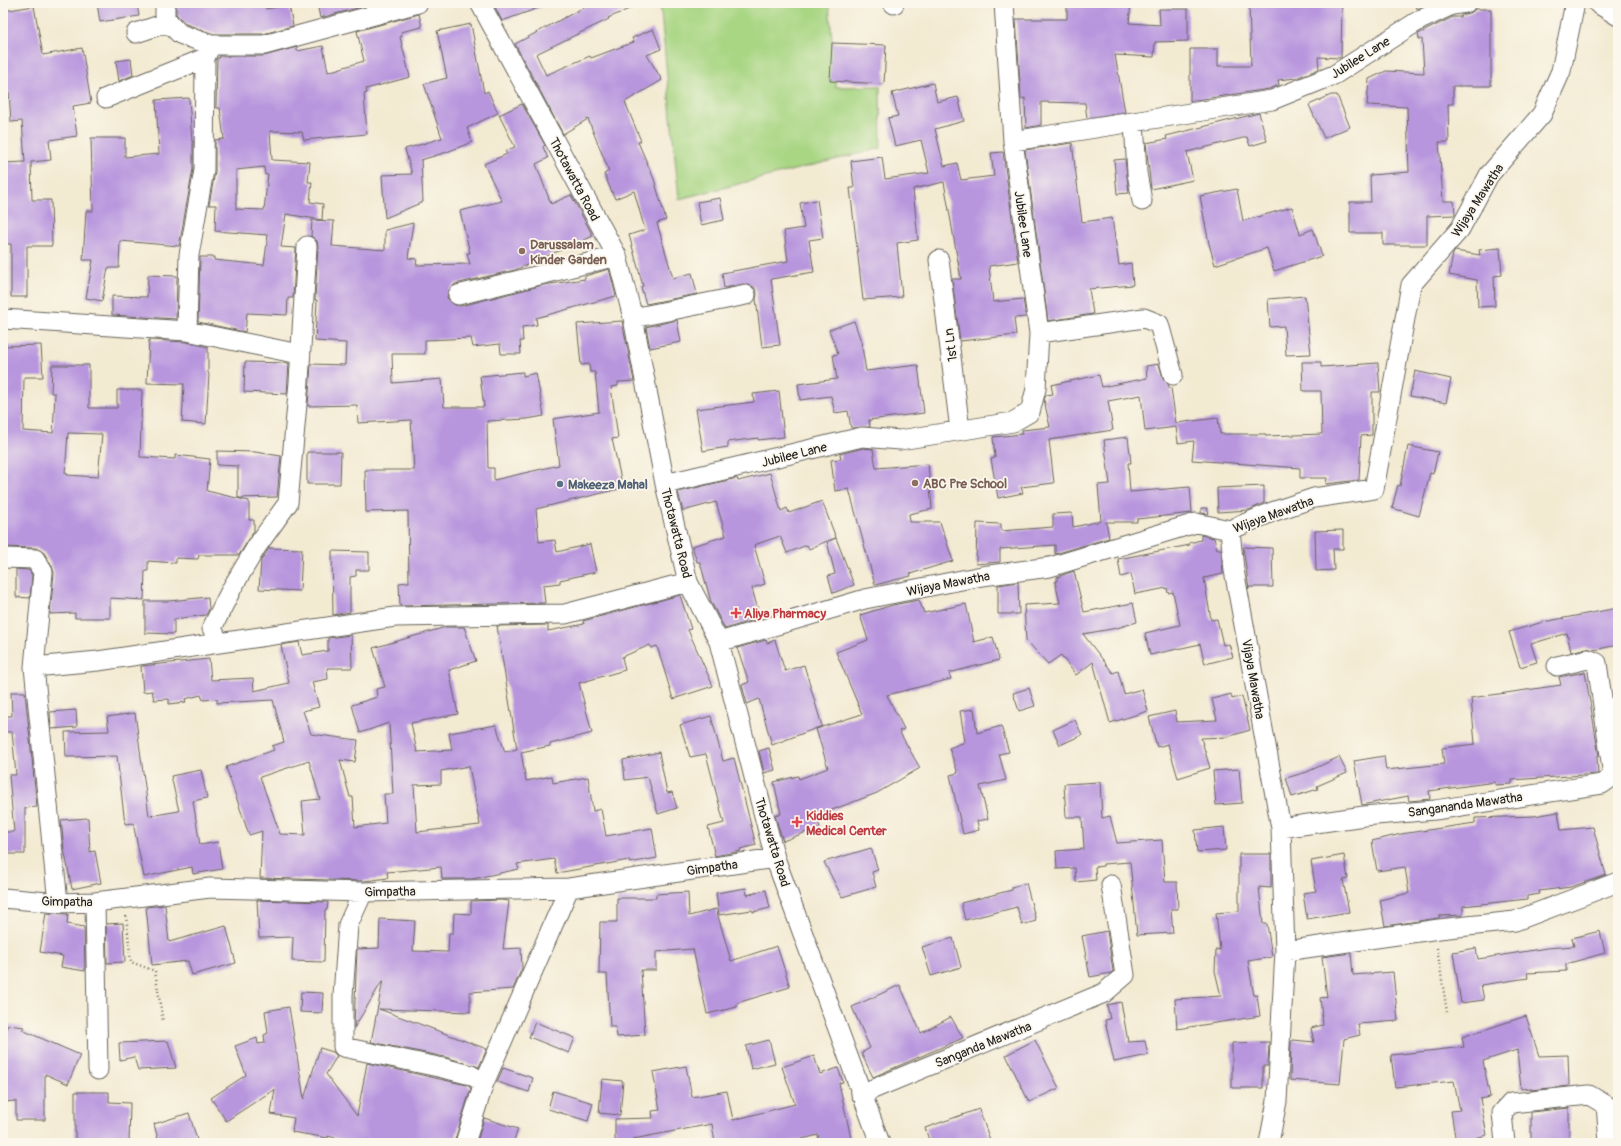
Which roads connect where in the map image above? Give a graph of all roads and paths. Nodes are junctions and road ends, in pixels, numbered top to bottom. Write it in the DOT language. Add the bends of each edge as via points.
graph roads {
  1 [pos="165,3"];
  2 [pos="418,3"];
  3 [pos="480,3"];
  4 [pos="1004,3"];
  5 [pos="1466,3"];
  6 [pos="1575,3"];
  7 [pos="1597,3"];
  8 [pos="1618,16"];
  9 [pos="169,22"];
  10 [pos="136,33"];
  11 [pos="208,51"];
  12 [pos="106,98"];
  13 [pos="1134,122"];
  14 [pos="1014,141"];
  15 [pos="1142,201"];
  16 [pos="307,246"];
  17 [pos="617,256"];
  18 [pos="940,260"];
  19 [pos="458,295"];
  20 [pos="746,295"];
  21 [pos="633,318"];
  22 [pos="3,319"];
  23 [pos="187,331"];
  24 [pos="1039,333"];
  25 [pos="299,354"];
  26 [pos="1173,375"];
  27 [pos="960,430"];
  28 [pos="666,484"];
  29 [pos="1230,530"];
  30 [pos="3,558"];
  31 [pos="688,582"];
  32 [pos="719,642"];
  33 [pos="219,643"];
  34 [pos="34,666"];
  35 [pos="1557,666"];
  36 [pos="1281,828"];
  37 [pos="775,858"];
  38 [pos="1618,882"];
  39 [pos="1111,885"];
  40 [pos="569,888"];
  41 [pos="363,892"];
  42 [pos="3,898"];
  43 [pos="95,902"];
  44 [pos="58,903"];
  45 [pos="126,912"];
  46 [pos="1434,930"];
  47 [pos="1285,951"];
  48 [pos="1448,1012"];
  49 [pos="163,1022"];
  50 [pos="98,1070"];
  51 [pos="484,1083"];
  52 [pos="861,1094"];
  53 [pos="465,1143"];
  54 [pos="880,1143"];
  55 [pos="1269,1143"];
  56 [pos="1505,1143"];
  57 [pos="1609,1143"];
  1 -- 9 [label="street" via="165,19"];
  2 -- 11 [label="street" via="264,45"];
  3 -- 17 [label="street, Thotawatta Road"];
  4 -- 14 [label="street"];
  5 -- 13 [label="street, Jubilee Lane" via="1452,5 1418,21 1334,75 1272,100"];
  6 -- 29 [label="street, Wijaya Mawatha" via="1561,72 1542,114 1489,175 1460,229 1411,285 1374,489 1314,498"];
  7 -- 8 [label="street"];
  9 -- 10 [label="street"];
  9 -- 11 [label="street" via="180,34"];
  11 -- 12 [label="street"];
  11 -- 23 [label="street" via="204,170 189,255"];
  13 -- 14 [label="street, Jubilee Lane"];
  13 -- 15 [label="street" via="1137,173"];
  14 -- 24 [label="street, Jubilee Lane"];
  16 -- 25 [label="street"];
  17 -- 19 [label="street"];
  17 -- 21 [label="street, Thotawatta Road"];
  18 -- 27 [label="street, 1st Ln"];
  20 -- 21 [label="street"];
  21 -- 28 [label="street, Thotawatta Road"];
  22 -- 23 [label="street"];
  23 -- 25 [label="street"];
  24 -- 26 [label="street" via="1144,318 1159,324"];
  24 -- 27 [label="street, Jubilee Lane" via="1036,389 1030,412 1013,422"];
  25 -- 33 [label="street" via="299,382 288,503 257,546 212,628"];
  27 -- 28 [label="street, Jubilee Lane" via="900,440 862,437"];
  28 -- 31 [label="street, Thotawatta Road"];
  29 -- 32 [label="street, Wijaya Mawatha" via="1196,524 1050,566 982,576 865,599"];
  29 -- 36 [label="street, Vijaya Mawatha" via="1234,570"];
  30 -- 34 [label="street" via="35,559 43,572"];
  31 -- 32 [label="street, Thotawatta Road"];
  31 -- 33 [label="street" via="565,614 396,617"];
  32 -- 37 [label="street, Thotawatta Road"];
  33 -- 34 [label="street" via="98,661"];
  34 -- 44 [label="street"];
  35 -- 36 [label="street, Sangananda Mawatha" via="1588,659 1597,663 1613,776 1602,784 1435,810 1364,816"];
  36 -- 47 [label="street"];
  37 -- 40 [label="street, Gimpatha"];
  37 -- 52 [label="street, Thotawatta Road"];
  38 -- 46 [label="street" via="1515,921"];
  39 -- 52 [label="street, Sanganda Mawatha" via="1124,975 1104,993"];
  40 -- 41 [label="street, Gimpatha"];
  40 -- 51 [label="street"];
  41 -- 43 [label="street, Gimpatha" via="210,888"];
  41 -- 51 [label="street" via="348,925 343,996 343,1047 471,1075"];
  42 -- 44 [label="street, Gimpatha"];
  43 -- 44 [label="street, Gimpatha"];
  43 -- 50 [label="street"];
  45 -- 49 [label="path" via="131,962 155,971"];
  46 -- 47 [label="street"];
  46 -- 48 [label="path"];
  47 -- 55 [label="street" via="1277,1101"];
  51 -- 53 [label="street"];
  52 -- 54 [label="street, Thotawatta Road"];
  56 -- 57 [label="street" via="1502,1113 1511,1103 1589,1095 1606,1105"];
}
